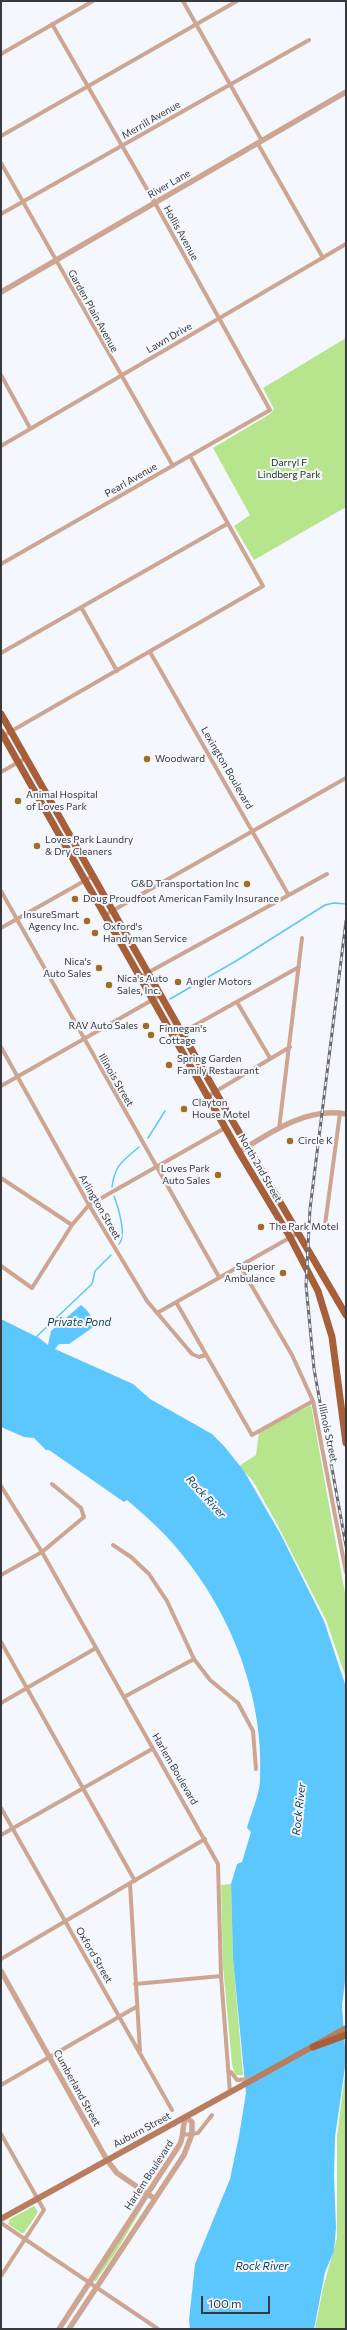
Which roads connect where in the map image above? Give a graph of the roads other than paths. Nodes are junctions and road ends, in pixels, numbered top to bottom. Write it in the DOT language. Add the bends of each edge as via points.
graph roads {
  1 [pos="93,1"];
  2 [pos="182,1"];
  3 [pos="237,1"];
  4 [pos="52,24"];
  5 [pos="195,25"];
  6 [pos="309,40"];
  7 [pos="1,54"];
  8 [pos="229,84"];
  9 [pos="88,87"];
  10 [pos="346,92"];
  11 [pos="1,136"];
  12 [pos="260,142"];
  13 [pos="122,145"];
  14 [pos="1,164"];
  15 [pos="22,202"];
  16 [pos="155,203"];
  17 [pos="1,214"];
  18 [pos="346,244"];
  19 [pos="323,258"];
  20 [pos="56,260"];
  21 [pos="1,292"];
  22 [pos="219,319"];
  23 [pos="1,375"];
  24 [pos="120,376"];
  25 [pos="270,410"];
  26 [pos="30,428"];
  27 [pos="1,446"];
  28 [pos="190,456"];
  29 [pos="173,466"];
  30 [pos="227,524"];
  31 [pos="1,564"];
  32 [pos="81,607"];
  33 [pos="150,652"];
  34 [pos="1,653"];
  35 [pos="117,671"];
  36 [pos="1,714"];
  37 [pos="10,732"];
  38 [pos="2,734"];
  39 [pos="26,758"];
  40 [pos="18,762"];
  41 [pos="1,772"];
  42 [pos="346,778"];
  43 [pos="253,831"];
  44 [pos="327,874"];
  45 [pos="93,876"];
  46 [pos="86,880"];
  47 [pos="1,891"];
  48 [pos="288,894"];
  49 [pos="113,911"];
  50 [pos="105,915"];
  51 [pos="17,919"];
  52 [pos="1,928"];
  53 [pos="302,938"];
  54 [pos="299,967"];
  55 [pos="148,972"];
  56 [pos="140,977"];
  57 [pos="161,995"];
  58 [pos="153,1000"];
  59 [pos="237,1002"];
  60 [pos="182,1033"];
  61 [pos="174,1037"];
  62 [pos="84,1040"];
  63 [pos="1,1047"];
  64 [pos="290,1047"];
  65 [pos="270,1058"];
  66 [pos="18,1077"];
  67 [pos="1,1086"];
  68 [pos="215,1091"];
  69 [pos="208,1096"];
  70 [pos="343,1113"];
  71 [pos="225,1128"];
  72 [pos="279,1129"];
  73 [pos="247,1147"];
  74 [pos="239,1152"];
  75 [pos="157,1166"];
  76 [pos="1,1178"];
  77 [pos="89,1205"];
  78 [pos="72,1225"];
  79 [pos="325,1225"];
  80 [pos="298,1233"];
  81 [pos="290,1237"];
  82 [pos="1,1266"];
  83 [pos="240,1266"];
  84 [pos="219,1277"];
  85 [pos="176,1302"];
  86 [pos="157,1313"];
  87 [pos="346,1315"];
  88 [pos="206,1355"];
  89 [pos="313,1401"];
  90 [pos="346,1443"];
  91 [pos="52,1484"];
  92 [pos="1,1486"];
  93 [pos="113,1545"];
  94 [pos="42,1552"];
  95 [pos="346,1572"];
  96 [pos="1,1575"];
  97 [pos="1,1642"];
  98 [pos="96,1648"];
  99 [pos="194,1659"];
  100 [pos="26,1688"];
  101 [pos="124,1697"];
  102 [pos="1,1702"];
  103 [pos="152,1749"];
  104 [pos="256,1769"];
  105 [pos="82,1788"];
  106 [pos="1,1808"];
  107 [pos="12,1829"];
  108 [pos="1,1835"];
  109 [pos="206,1839"];
  110 [pos="135,1881"];
  111 [pos="130,1884"];
  112 [pos="66,1921"];
  113 [pos="1,1959"];
  114 [pos="1,1971"];
  115 [pos="221,1976"];
  116 [pos="135,1984"];
  117 [pos="136,2007"];
  118 [pos="120,2016"];
  119 [pos="346,2028"];
  120 [pos="346,2035"];
  121 [pos="313,2047"];
  122 [pos="140,2053"];
  123 [pos="50,2057"];
  124 [pos="229,2068"];
  125 [pos="256,2078"];
  126 [pos="1,2085"];
  127 [pos="230,2093"];
  128 [pos="172,2110"];
  129 [pos="212,2114"];
  130 [pos="186,2117"];
  131 [pos="1,2134"];
  132 [pos="192,2134"];
  133 [pos="183,2135"];
  134 [pos="107,2160"];
  135 [pos="147,2194"];
  136 [pos="38,2199"];
  137 [pos="155,2199"];
  138 [pos="1,2220"];
  139 [pos="1,2223"];
  140 [pos="25,2239"];
  141 [pos="1,2276"];
  142 [pos="89,2282"];
  143 [pos="96,2288"];
  144 [pos="59,2329"];
  145 [pos="69,2329"];
  146 [pos="158,2329"];
  1 -- 4 [label="street"];
  2 -- 5 [label="street"];
  3 -- 5 [label="street"];
  4 -- 7 [label="street"];
  4 -- 9 [label="street, Hollis Avenue"];
  5 -- 8 [label="street"];
  5 -- 9 [label="street"];
  6 -- 8 [label="street, Merrill Avenue"];
  8 -- 12 [label="street"];
  8 -- 13 [label="street, Merrill Avenue"];
  9 -- 11 [label="street"];
  9 -- 13 [label="street, Hollis Avenue"];
  10 -- 12 [label="street, River Lane"];
  12 -- 16 [label="street, River Lane"];
  12 -- 19 [label="street"];
  13 -- 15 [label="street, Merrill Avenue"];
  13 -- 16 [label="street, Hollis Avenue"];
  14 -- 15 [label="street, Garden Plain Avenue"];
  15 -- 17 [label="street, Merrill Avenue"];
  15 -- 20 [label="street, Garden Plain Avenue"];
  16 -- 20 [label="street, River Lane"];
  16 -- 22 [label="street, Hollis Avenue"];
  18 -- 19 [label="street, Lawn Drive"];
  19 -- 22 [label="street, Lawn Drive"];
  20 -- 21 [label="street, River Lane"];
  20 -- 24 [label="street, Garden Plain Avenue"];
  22 -- 24 [label="street, Lawn Drive"];
  22 -- 25 [label="street, Hollis Avenue"];
  23 -- 26 [label="street"];
  24 -- 26 [label="street, Lawn Drive"];
  24 -- 29 [label="street, Garden Plain Avenue"];
  25 -- 28 [label="street, Pearl Avenue"];
  26 -- 27 [label="street, Lawn Drive"];
  28 -- 29 [label="street, Pearl Avenue"];
  28 -- 30 [label="street"];
  29 -- 31 [label="street, Pearl Avenue"];
  30 -- 32 [label="street"];
  30 -- 33 [label="street" via="263,586"];
  32 -- 34 [label="street"];
  32 -- 35 [label="street"];
  33 -- 35 [label="street"];
  33 -- 43 [label="street, Lexington Boulevard"];
  35 -- 37 [label="street"];
  36 -- 37 [label="main road, North 2nd Street"];
  37 -- 38 [label="street"];
  37 -- 39 [label="main road, North 2nd Street"];
  38 -- 40 [label="main road, North 2nd Street"];
  39 -- 40 [label="street"];
  39 -- 45 [label="main road, North 2nd Street"];
  40 -- 41 [label="street"];
  40 -- 46 [label="main road, North 2nd Street"];
  42 -- 43 [label="street"];
  43 -- 48 [label="street, Lexington Boulevard"];
  43 -- 49 [label="street"];
  44 -- 48 [label="street"];
  45 -- 46 [label="street"];
  45 -- 49 [label="main road, North 2nd Street"];
  46 -- 50 [label="main road, North 2nd Street"];
  46 -- 51 [label="street"];
  47 -- 51 [label="street, Illinois Street"];
  48 -- 55 [label="street"];
  49 -- 50 [label="street"];
  49 -- 55 [label="main road, North 2nd Street"];
  50 -- 56 [label="main road, North 2nd Street"];
  51 -- 52 [label="street"];
  51 -- 62 [label="street, Illinois Street"];
  53 -- 54 [label="street"];
  54 -- 59 [label="street"];
  54 -- 64 [label="street"];
  55 -- 56 [label="street"];
  55 -- 57 [label="main road, North 2nd Street"];
  56 -- 58 [label="main road, North 2nd Street"];
  57 -- 58 [label="street"];
  57 -- 60 [label="main road, North 2nd Street"];
  58 -- 61 [label="main road, North 2nd Street"];
  58 -- 62 [label="street"];
  59 -- 60 [label="street"];
  59 -- 65 [label="street"];
  60 -- 61 [label="street"];
  60 -- 68 [label="main road, North 2nd Street"];
  61 -- 69 [label="main road, North 2nd Street"];
  62 -- 66 [label="street"];
  62 -- 75 [label="street, Illinois Street"];
  63 -- 66 [label="street, Arlington Street"];
  64 -- 65 [label="street"];
  64 -- 72 [label="street"];
  65 -- 68 [label="street"];
  66 -- 67 [label="street"];
  66 -- 77 [label="street, Arlington Street"];
  68 -- 69 [label="street"];
  68 -- 73 [label="main road, North 2nd Street"];
  69 -- 71 [label="main road, North 2nd Street"];
  70 -- 72 [label="street" via="315,1114"];
  70 -- 79 [label="street"];
  71 -- 74 [label="main road, North 2nd Street"];
  71 -- 75 [label="street"];
  72 -- 73 [label="street"];
  73 -- 74 [label="street"];
  73 -- 80 [label="main road, North 2nd Street"];
  74 -- 81 [label="main road, North 2nd Street"];
  75 -- 77 [label="street"];
  75 -- 84 [label="street, Illinois Street"];
  76 -- 78 [label="street"];
  77 -- 78 [label="street"];
  77 -- 86 [label="street, Arlington Street"];
  78 -- 82 [label="street" via="32,1288"];
  80 -- 81 [label="street"];
  80 -- 87 [label="main road, North 2nd Street"];
  81 -- 83 [label="street"];
  81 -- 90 [label="main road, North 2nd Street" via="325,1309 332,1338"];
  83 -- 84 [label="street"];
  83 -- 89 [label="street, Illinois Street" via="292,1355"];
  84 -- 85 [label="street"];
  85 -- 86 [label="street"];
  85 -- 88 [label="street"];
  86 -- 88 [label="street, Arlington Street" via="192,1354 199,1357"];
  88 -- 89 [label="street" via="252,1435"];
  89 -- 95 [label="street, Illinois Street"];
  91 -- 94 [label="street" via="80,1508 84,1517"];
  92 -- 94 [label="street, Harlem Boulevard"];
  93 -- 99 [label="street" via="149,1574 167,1601"];
  94 -- 96 [label="street"];
  94 -- 98 [label="street, Harlem Boulevard"];
  97 -- 100 [label="street"];
  98 -- 100 [label="street"];
  98 -- 101 [label="street, Harlem Boulevard"];
  99 -- 101 [label="street"];
  99 -- 104 [label="street" via="210,1680 238,1703 253,1732"];
  100 -- 102 [label="street"];
  100 -- 105 [label="street"];
  101 -- 103 [label="street, Harlem Boulevard"];
  103 -- 105 [label="street"];
  103 -- 109 [label="street, Harlem Boulevard"];
  105 -- 107 [label="street"];
  105 -- 110 [label="street"];
  106 -- 107 [label="street, Oxford Street"];
  107 -- 108 [label="street"];
  107 -- 112 [label="street, Oxford Street"];
  109 -- 110 [label="street"];
  109 -- 115 [label="street, Harlem Boulevard" via="218,1864"];
  110 -- 111 [label="street"];
  111 -- 112 [label="street"];
  111 -- 116 [label="street"];
  112 -- 113 [label="street"];
  112 -- 118 [label="street, Oxford Street"];
  114 -- 123 [label="street, Cumberland Street"];
  115 -- 116 [label="street"];
  115 -- 124 [label="street, Harlem Boulevard"];
  116 -- 117 [label="street"];
  117 -- 118 [label="street"];
  117 -- 122 [label="street"];
  118 -- 122 [label="street, Oxford Street"];
  118 -- 123 [label="street"];
  119 -- 121 [label="main road, Auburn Street"];
  120 -- 121 [label="main road"];
  121 -- 125 [label="main road, Auburn Street"];
  122 -- 128 [label="street, Oxford Street"];
  123 -- 126 [label="street"];
  123 -- 134 [label="street, Cumberland Street"];
  124 -- 125 [label="street" via="237,2080"];
  124 -- 127 [label="street, Harlem Boulevard"];
  125 -- 127 [label="main road, Auburn Street"];
  127 -- 130 [label="main road, Auburn Street"];
  129 -- 132 [label="street" via="198,2133"];
  130 -- 132 [label="street" via="192,2122"];
  130 -- 133 [label="street, Harlem Boulevard" via="182,2125"];
  130 -- 134 [label="main road, Auburn Street"];
  131 -- 136 [label="street"];
  132 -- 133 [label="street"];
  132 -- 137 [label="street, Harlem Boulevard" via="184,2155"];
  133 -- 135 [label="street, Harlem Boulevard" via="177,2149"];
  134 -- 135 [label="street, Cumberland Street" via="117,2173"];
  134 -- 136 [label="main road, Auburn Street"];
  135 -- 137 [label="street, Cumberland Street"];
  135 -- 142 [label="street, Harlem Boulevard"];
  136 -- 138 [label="main road, Auburn Street"];
  136 -- 140 [label="street" via="44,2210"];
  137 -- 143 [label="street, Harlem Boulevard"];
  139 -- 140 [label="street"];
  140 -- 141 [label="street"];
  140 -- 142 [label="street"];
  142 -- 143 [label="street"];
  142 -- 144 [label="street, Harlem Boulevard"];
  143 -- 145 [label="street, Harlem Boulevard"];
  143 -- 146 [label="street"];
}
